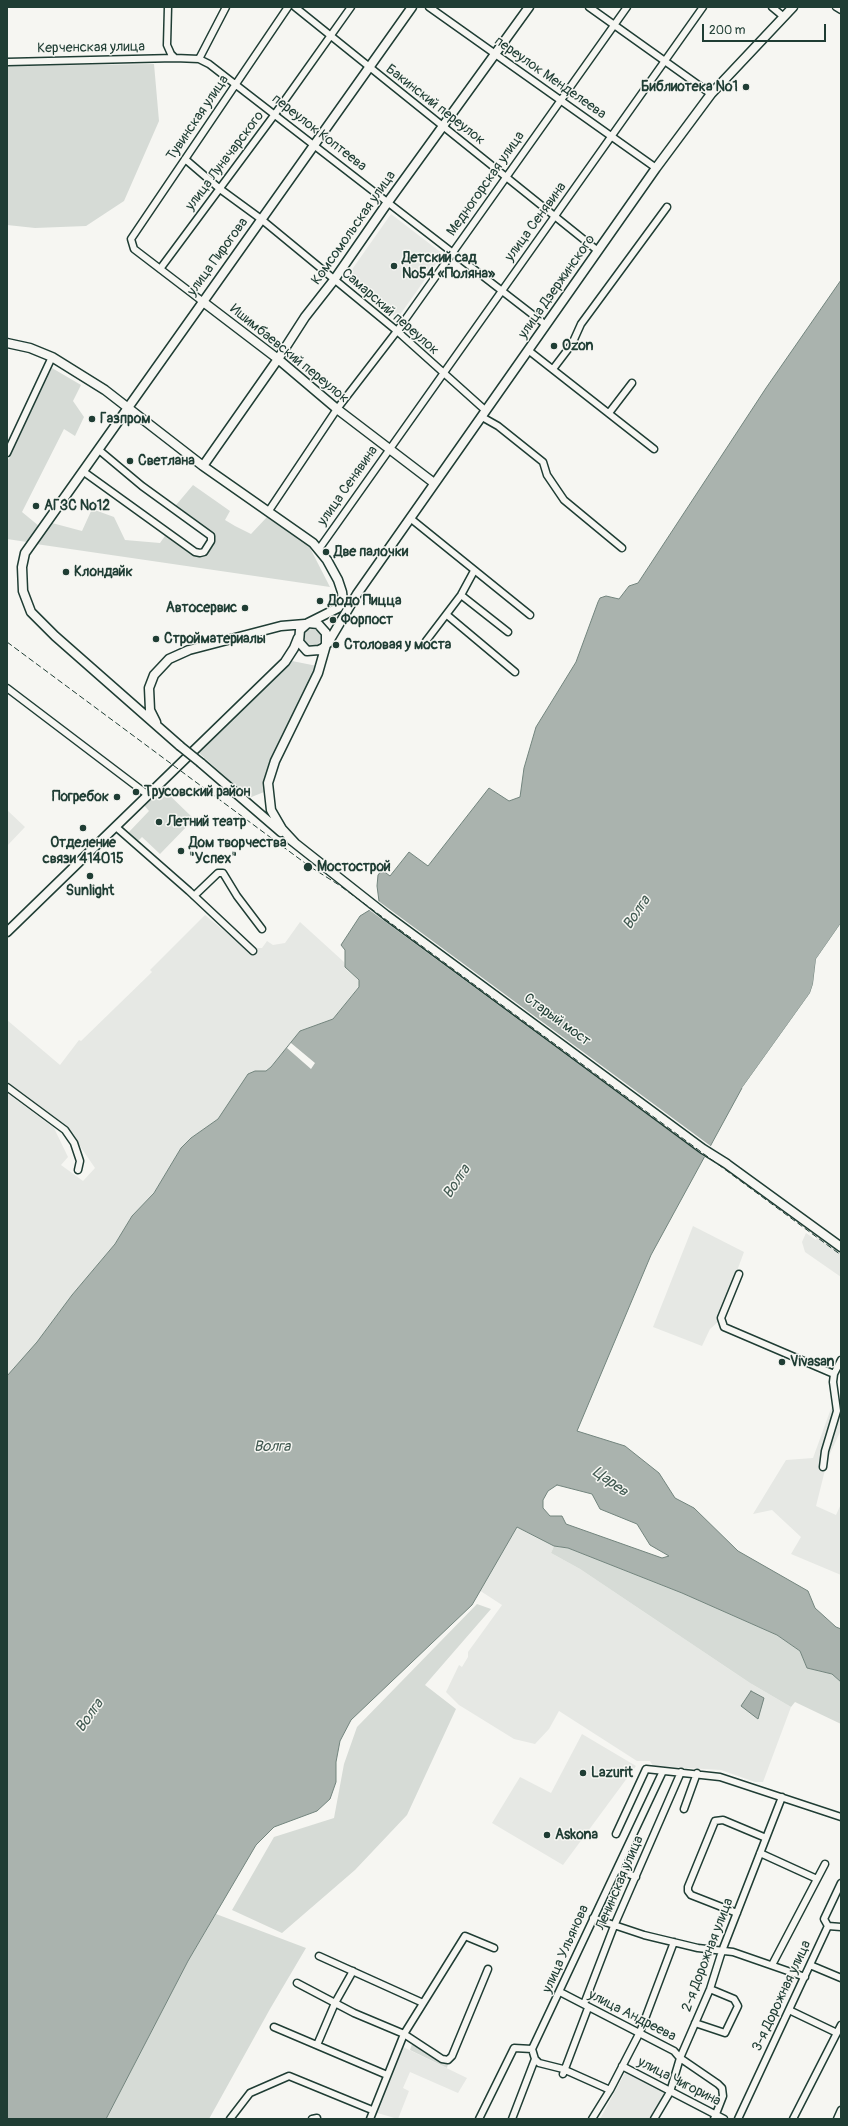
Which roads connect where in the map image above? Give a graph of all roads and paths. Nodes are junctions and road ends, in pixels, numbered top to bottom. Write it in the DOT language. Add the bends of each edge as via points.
graph roads {
  1 [pos="168,7"];
  2 [pos="226,7"];
  3 [pos="288,7"];
  4 [pos="295,7"];
  5 [pos="350,7"];
  6 [pos="412,7"];
  7 [pos="429,7"];
  8 [pos="529,7"];
  9 [pos="589,7"];
  10 [pos="627,7"];
  11 [pos="703,7"];
  12 [pos="772,7"];
  13 [pos="793,7"];
  14 [pos="836,7"];
  15 [pos="841,10"];
  16 [pos="784,17"];
  17 [pos="614,24"];
  18 [pos="330,35"];
  19 [pos="495,54"];
  20 [pos="175,58"];
  21 [pos="200,59"];
  22 [pos="665,61"];
  23 [pos="7,62"];
  24 [pos="369,68"];
  25 [pos="236,84"];
  26 [pos="711,94"];
  27 [pos="560,100"];
  28 [pos="275,114"];
  29 [pos="443,126"];
  30 [pos="612,137"];
  31 [pos="314,145"];
  32 [pos="185,159"];
  33 [pos="656,168"];
  34 [pos="506,177"];
  35 [pos="220,189"];
  36 [pos="388,202"];
  37 [pos="667,207"];
  38 [pos="555,217"];
  39 [pos="261,219"];
  40 [pos="131,244"];
  41 [pos="598,251"];
  42 [pos="453,252"];
  43 [pos="160,269"];
  44 [pos="334,280"];
  45 [pos="501,291"];
  46 [pos="202,302"];
  47 [pos="546,324"];
  48 [pos="397,332"];
  49 [pos="7,343"];
  50 [pos="528,350"];
  51 [pos="52,357"];
  52 [pos="278,359"];
  53 [pos="553,369"];
  54 [pos="443,374"];
  55 [pos="632,383"];
  56 [pos="129,409"];
  57 [pos="337,409"];
  58 [pos="483,413"];
  59 [pos="609,413"];
  60 [pos="389,447"];
  61 [pos="654,449"];
  62 [pos="99,450"];
  63 [pos="7,453"];
  64 [pos="203,466"];
  65 [pos="84,472"];
  66 [pos="434,483"];
  67 [pos="268,512"];
  68 [pos="410,518"];
  69 [pos="622,548"];
  70 [pos="319,549"];
  71 [pos="474,571"];
  72 [pos="357,594"];
  73 [pos="461,596"];
  74 [pos="338,608"];
  75 [pos="446,615"];
  76 [pos="530,615"];
  77 [pos="306,623"];
  78 [pos="508,632"];
  79 [pos="298,638"];
  80 [pos="426,640"];
  81 [pos="326,645"];
  82 [pos="310,651"];
  83 [pos="284,662"];
  84 [pos="515,672"];
  85 [pos="7,688"];
  86 [pos="162,730"];
  87 [pos="148,795"];
  88 [pos="116,827"];
  89 [pos="295,843"];
  90 [pos="194,896"];
  91 [pos="262,929"];
  92 [pos="7,932"];
  93 [pos="253,951"];
  94 [pos="7,1087"];
  95 [pos="78,1170"];
  96 [pos="841,1247"];
  97 [pos="739,1274"];
  98 [pos="841,1360"];
  99 [pos="834,1374"];
  100 [pos="823,1467"];
  101 [pos="663,1771"];
  102 [pos="681,1772"];
  103 [pos="697,1774"];
  104 [pos="782,1797"];
  105 [pos="684,1809"];
  106 [pos="841,1817"];
  107 [pos="616,1834"];
  108 [pos="766,1838"];
  109 [pos="760,1852"];
  110 [pos="825,1864"];
  111 [pos="617,1869"];
  112 [pos="636,1877"];
  113 [pos="817,1879"];
  114 [pos="841,1884"];
  115 [pos="736,1913"];
  116 [pos="592,1918"];
  117 [pos="614,1926"];
  118 [pos="828,1926"];
  119 [pos="841,1927"];
  120 [pos="674,1942"];
  121 [pos="494,1948"];
  122 [pos="722,1951"];
  123 [pos="319,1956"];
  124 [pos="772,1965"];
  125 [pos="810,1965"];
  126 [pos="488,1969"];
  127 [pos="353,1971"];
  128 [pos="805,1977"];
  129 [pos="841,1978"];
  130 [pos="298,1983"];
  131 [pos="710,1988"];
  132 [pos="560,1992"];
  133 [pos="336,2003"];
  134 [pos="423,2003"];
  135 [pos="586,2006"];
  136 [pos="789,2010"];
  137 [pos="695,2023"];
  138 [pos="841,2025"];
  139 [pos="274,2027"];
  140 [pos="640,2032"];
  141 [pos="837,2032"];
  142 [pos="404,2034"];
  143 [pos="317,2045"];
  144 [pos="532,2049"];
  145 [pos="680,2058"];
  146 [pos="535,2059"];
  147 [pos="622,2066"];
  148 [pos="563,2072"];
  149 [pos="387,2075"];
  150 [pos="610,2090"];
  151 [pos="670,2092"];
  152 [pos="372,2110"];
  153 [pos="841,2110"];
  154 [pos="714,2117"];
  155 [pos="230,2119"];
  156 [pos="370,2119"];
  157 [pos="479,2119"];
  158 [pos="512,2119"];
  159 [pos="592,2119"];
  160 [pos="654,2119"];
  161 [pos="724,2119"];
  162 [pos="738,2119"];
  163 [pos="793,2119"];
  164 [pos="837,2119"];
  1 -- 20 [label="street" via="167,46"];
  2 -- 21 [label="street"];
  3 -- 25 [label="street, Тувинская улица"];
  4 -- 18 [label="street, Бакинский переулок"];
  5 -- 18 [label="street, улица Луначарского"];
  6 -- 24 [label="main road, улица Пирогова"];
  7 -- 19 [label="street, переулок Менделеева"];
  8 -- 19 [label="main road, Комсомольская улица"];
  9 -- 17 [label="street"];
  10 -- 17 [label="street, Медногорская улица"];
  11 -- 22 [label="street, улица Сенявина"];
  12 -- 16 [label="street"];
  13 -- 16 [label="main road, улица Дзержинского"];
  14 -- 15 [label="street"];
  16 -- 26 [label="main road, улица Дзержинского"];
  17 -- 22 [label="street"];
  17 -- 27 [label="street, Медногорская улица"];
  18 -- 24 [label="street, Бакинский переулок"];
  18 -- 28 [label="street, улица Луначарского"];
  19 -- 27 [label="street, переулок Менделеева"];
  19 -- 29 [label="main road, Комсомольская улица"];
  20 -- 21 [label="street, Керченская улица"];
  20 -- 23 [label="street, Керченская улица"];
  21 -- 25 [label="street, переулок Коптеева"];
  22 -- 26 [label="street"];
  22 -- 30 [label="street, улица Сенявина"];
  24 -- 29 [label="street, Бакинский переулок"];
  24 -- 31 [label="main road, улица Пирогова"];
  25 -- 28 [label="street, переулок Коптеева"];
  25 -- 32 [label="street, Тувинская улица"];
  26 -- 33 [label="main road, улица Дзержинского"];
  27 -- 30 [label="street, переулок Менделеева"];
  27 -- 34 [label="street, Медногорская улица"];
  28 -- 31 [label="street, переулок Коптеева"];
  28 -- 35 [label="street, улица Луначарского"];
  29 -- 34 [label="street, Бакинский переулок"];
  29 -- 36 [label="main road, Комсомольская улица"];
  30 -- 33 [label="street, переулок Менделеева"];
  30 -- 38 [label="street, улица Сенявина"];
  31 -- 36 [label="street, переулок Коптеева"];
  31 -- 39 [label="main road, улица Пирогова"];
  32 -- 35 [label="street, Самарский переулок"];
  32 -- 40 [label="street, Тувинская улица" via="132,235"];
  33 -- 41 [label="main road, улица Дзержинского"];
  34 -- 38 [label="street, Бакинский переулок"];
  34 -- 42 [label="street, Медногорская улица"];
  35 -- 39 [label="street, Самарский переулок"];
  35 -- 43 [label="street, улица Луначарского"];
  36 -- 42 [label="street, переулок Коптеева"];
  36 -- 44 [label="main road, Комсомольская улица"];
  37 -- 53 [label="street" via="581,324 572,344"];
  38 -- 41 [label="street, Бакинский переулок"];
  38 -- 45 [label="street, улица Сенявина"];
  39 -- 44 [label="street, Самарский переулок"];
  39 -- 46 [label="main road, улица Пирогова"];
  40 -- 43 [label="street, Ишимбаевский переулок"];
  41 -- 47 [label="main road, улица Дзержинского"];
  42 -- 45 [label="street, переулок Коптеева"];
  42 -- 48 [label="street, Медногорская улица"];
  43 -- 46 [label="street, Ишимбаевский переулок"];
  44 -- 48 [label="street, Самарский переулок"];
  44 -- 52 [label="main road, Комсомольская улица" via="305,317"];
  45 -- 47 [label="street, переулок Коптеева"];
  45 -- 54 [label="street, улица Сенявина"];
  46 -- 52 [label="main road, Ишимбаевский переулок"];
  46 -- 56 [label="main road, улица Пирогова"];
  47 -- 50 [label="main road, улица Дзержинского"];
  48 -- 54 [label="street, Самарский переулок"];
  48 -- 57 [label="street, Медногорская улица"];
  49 -- 51 [label="main road" via="30,348"];
  50 -- 53 [label="street"];
  50 -- 58 [label="main road, улица Дзержинского"];
  51 -- 56 [label="main road" via="105,390"];
  51 -- 63 [label="street"];
  52 -- 57 [label="main road, Ишимбаевский переулок"];
  52 -- 64 [label="main road, Комсомольская улица"];
  53 -- 59 [label="street"];
  54 -- 58 [label="street, Самарский переулок"];
  54 -- 60 [label="street, улица Сенявина"];
  55 -- 59 [label="street"];
  56 -- 62 [label="main road, улица Пирогова"];
  56 -- 64 [label="main road"];
  57 -- 60 [label="main road, Ишимбаевский переулок"];
  57 -- 67 [label="street, Медногорская улица"];
  58 -- 66 [label="main road, улица Дзержинского"];
  58 -- 69 [label="street, Самарский переулок" via="543,462 547,475 564,500"];
  59 -- 61 [label="street"];
  60 -- 66 [label="main road, Ишимбаевский переулок"];
  60 -- 70 [label="street, улица Сенявина"];
  62 -- 65 [label="main road, улица Пирогова"];
  62 -- 65 [label="street" via="142,486 211,536 211,541 204,552 195,552"];
  64 -- 67 [label="main road"];
  65 -- 86 [label="main road, улица Пирогова" via="30,545 23,560 23,591 31,612"];
  66 -- 68 [label="main road, улица Дзержинского"];
  67 -- 70 [label="main road"];
  68 -- 71 [label="street"];
  68 -- 72 [label="main road, улица Дзержинского"];
  70 -- 74 [label="main road" via="334,572 342,592 342,603"];
  71 -- 73 [label="street"];
  71 -- 76 [label="street"];
  72 -- 74 [label="street"];
  72 -- 81 [label="main road, улица Дзержинского"];
  73 -- 75 [label="street"];
  73 -- 78 [label="street"];
  74 -- 77 [label="main road"];
  75 -- 80 [label="street"];
  75 -- 84 [label="street"];
  77 -- 79 [label="main road"];
  77 -- 81 [label="main road" via="318,624 325,629"];
  77 -- 86 [label="main road" via="281,626 189,650 169,659 154,675 149,688 150,710"];
  79 -- 82 [label="main road" via="300,646"];
  79 -- 83 [label="main road"];
  81 -- 82 [label="main road" via="319,650"];
  81 -- 89 [label="main road" via="318,674 275,761 268,783 269,802 273,814"];
  82 -- 83 [label="main road"];
  83 -- 87 [label="main road"];
  85 -- 87 [label="street"];
  86 -- 89 [label="main road, bridge"];
  87 -- 88 [label="main road"];
  88 -- 90 [label="street"];
  88 -- 92 [label="main road"];
  89 -- 96 [label="main road, Старый мост" via="386,915 576,1056"];
  90 -- 91 [label="street" via="218,873 223,873"];
  90 -- 93 [label="street"];
  94 -- 95 [label="street" via="65,1130 74,1143 80,1161"];
  97 -- 99 [label="street" via="721,1318 724,1327"];
  98 -- 99 [label="street"];
  99 -- 100 [label="street" via="837,1411"];
  101 -- 102 [label="street"];
  101 -- 107 [label="street" via="646,1769"];
  101 -- 111 [label="street, улица Ульянова"];
  102 -- 103 [label="street"];
  102 -- 112 [label="street, Ленинская улица"];
  103 -- 104 [label="street" via="720,1777"];
  103 -- 105 [label="street"];
  104 -- 106 [label="street"];
  104 -- 108 [label="street, 2-я Дорожная улица"];
  108 -- 109 [label="street, 2-я Дорожная улица"];
  108 -- 115 [label="street" via="722,1820 715,1820 688,1887 691,1895"];
  109 -- 113 [label="street"];
  109 -- 115 [label="street, 2-я Дорожная улица"];
  110 -- 113 [label="street"];
  111 -- 112 [label="street"];
  111 -- 116 [label="street, улица Ульянова"];
  112 -- 117 [label="street, Ленинская улица"];
  113 -- 124 [label="street"];
  114 -- 118 [label="street, 3-я Дорожная улица" via="824,1919"];
  115 -- 122 [label="street, 2-я Дорожная улица"];
  116 -- 117 [label="street"];
  116 -- 132 [label="street, улица Ульянова"];
  117 -- 120 [label="street"];
  117 -- 135 [label="street, Ленинская улица"];
  118 -- 119 [label="street"];
  118 -- 125 [label="street, 3-я Дорожная улица"];
  120 -- 122 [label="street"];
  120 -- 140 [label="street"];
  121 -- 134 [label="street" via="465,1936"];
  122 -- 124 [label="street" via="733,1952"];
  122 -- 131 [label="street, 2-я Дорожная улица"];
  123 -- 127 [label="street"];
  124 -- 128 [label="street"];
  125 -- 128 [label="street, 3-я Дорожная улица"];
  125 -- 129 [label="street"];
  126 -- 142 [label="street" via="452,2056 448,2060"];
  127 -- 133 [label="street"];
  127 -- 134 [label="street"];
  128 -- 136 [label="street, 3-я Дорожная улица"];
  130 -- 133 [label="street"];
  131 -- 137 [label="street, 2-я Дорожная улица"];
  131 -- 137 [label="street" via="734,2000 738,2006 725,2034"];
  132 -- 135 [label="street, улица Андреева"];
  132 -- 144 [label="street, улица Ульянова"];
  133 -- 142 [label="street"];
  133 -- 143 [label="street"];
  134 -- 142 [label="street"];
  135 -- 140 [label="street, улица Андреева"];
  135 -- 148 [label="street, Ленинская улица"];
  136 -- 141 [label="street"];
  136 -- 162 [label="street, 3-я Дорожная улица"];
  137 -- 145 [label="street, 2-я Дорожная улица"];
  138 -- 141 [label="street"];
  139 -- 143 [label="street"];
  140 -- 145 [label="street, улица Андреева" via="674,2051"];
  140 -- 147 [label="street"];
  141 -- 163 [label="street"];
  142 -- 149 [label="street"];
  143 -- 149 [label="street"];
  144 -- 146 [label="street"];
  144 -- 157 [label="street" via="514,2048"];
  145 -- 151 [label="street, 2-я Дорожная улица"];
  145 -- 154 [label="street, улица Андреева" via="722,2088 723,2096"];
  146 -- 148 [label="street"];
  146 -- 158 [label="street"];
  147 -- 150 [label="street"];
  147 -- 151 [label="street, улица Чигорина"];
  148 -- 150 [label="street"];
  149 -- 152 [label="street"];
  150 -- 159 [label="street"];
  151 -- 154 [label="street, улица Чигорина"];
  151 -- 160 [label="street, 2-я Дорожная улица"];
  152 -- 155 [label="street" via="294,2077 286,2076 250,2093"];
  152 -- 156 [label="street"];
  153 -- 164 [label="street"];
  154 -- 161 [label="street, улица Чигорина"];
}
